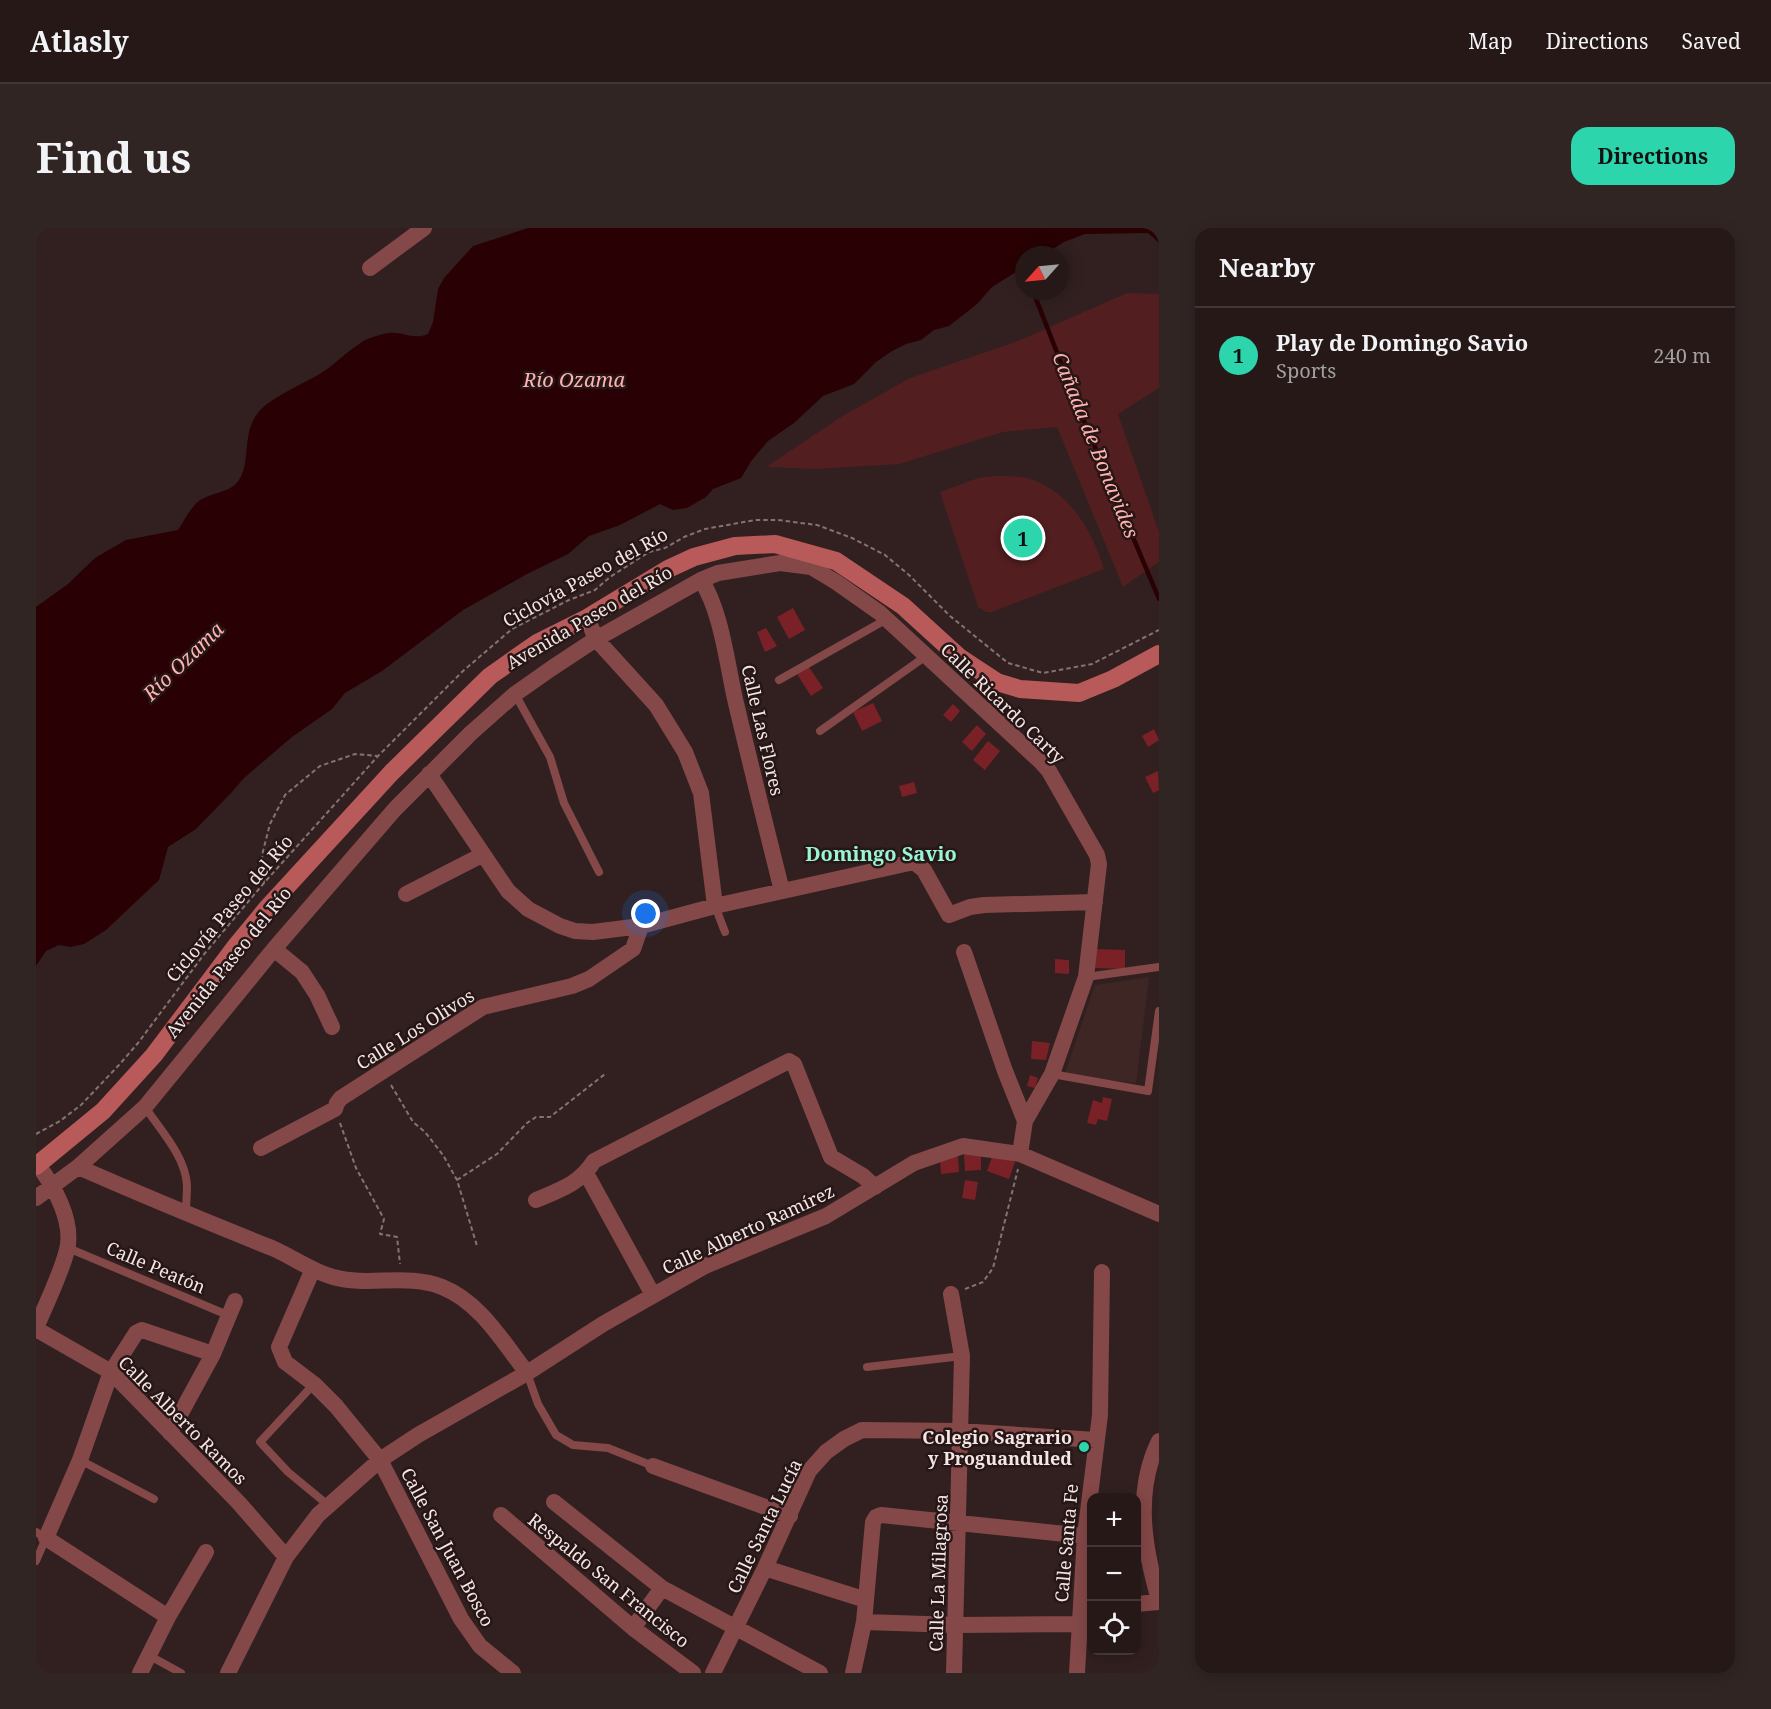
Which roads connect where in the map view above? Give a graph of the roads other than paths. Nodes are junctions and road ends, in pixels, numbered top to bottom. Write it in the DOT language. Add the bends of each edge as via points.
graph roads {
  1 [pos="424,228"];
  2 [pos="370,268"];
  3 [pos="701,580"];
  4 [pos="587,618"];
  5 [pos="887,619"];
  6 [pos="596,639"];
  7 [pos="1159,654"];
  8 [pos="926,656"];
  9 [pos="779,680"];
  10 [pos="515,694"];
  11 [pos="820,731"];
  12 [pos="429,774"];
  13 [pos="482,855"];
  14 [pos="598,872"];
  15 [pos="782,891"];
  16 [pos="406,894"];
  17 [pos="1095,902"];
  18 [pos="715,906"];
  19 [pos="641,926"];
  20 [pos="725,932"];
  21 [pos="274,949"];
  22 [pos="964,952"];
  23 [pos="1159,967"];
  24 [pos="1086,977"];
  25 [pos="1159,1011"];
  26 [pos="332,1027"];
  27 [pos="1052,1074"];
  28 [pos="146,1107"];
  29 [pos="1025,1121"];
  30 [pos="261,1148"];
  31 [pos="1020,1154"];
  32 [pos="37,1165"];
  33 [pos="78,1167"];
  34 [pos="586,1173"];
  35 [pos="53,1185"];
  36 [pos="875,1186"];
  37 [pos="36,1198"];
  38 [pos="536,1200"];
  39 [pos="186,1214"];
  40 [pos="1159,1214"];
  41 [pos="68,1248"];
  42 [pos="313,1269"];
  43 [pos="1102,1272"];
  44 [pos="951,1294"];
  45 [pos="653,1295"];
  46 [pos="233,1309"];
  47 [pos="36,1329"];
  48 [pos="213,1354"];
  49 [pos="962,1356"];
  50 [pos="867,1367"];
  51 [pos="111,1372"];
  52 [pos="527,1373"];
  53 [pos="314,1384"];
  54 [pos="960,1431"];
  55 [pos="170,1433"];
  56 [pos="1096,1440"];
  57 [pos="1159,1442"];
  58 [pos="80,1460"];
  59 [pos="380,1460"];
  60 [pos="653,1466"];
  61 [pos="154,1499"];
  62 [pos="554,1502"];
  63 [pos="328,1505"];
  64 [pos="1151,1511"];
  65 [pos="501,1515"];
  66 [pos="790,1516"];
  67 [pos="959,1523"];
  68 [pos="41,1535"];
  69 [pos="1085,1536"];
  70 [pos="206,1552"];
  71 [pos="286,1557"];
  72 [pos="36,1561"];
  73 [pos="765,1568"];
  74 [pos="662,1588"];
  75 [pos="866,1600"];
  76 [pos="1159,1601"];
  77 [pos="1141,1603"];
  78 [pos="1084,1613"];
  79 [pos="168,1617"];
  80 [pos="864,1622"];
  81 [pos="956,1625"];
  82 [pos="736,1626"];
  83 [pos="633,1628"];
  84 [pos="150,1656"];
  85 [pos="140,1673"];
  86 [pos="181,1673"];
  87 [pos="228,1673"];
  88 [pos="513,1673"];
  89 [pos="693,1673"];
  90 [pos="713,1673"];
  91 [pos="819,1673"];
  92 [pos="853,1673"];
  93 [pos="954,1673"];
  94 [pos="1077,1673"];
  1 -- 2 [label="street"];
  3 -- 5 [label="street, Calle Ricardo Carty" via="718,573 780,563 811,567"];
  3 -- 6 [label="street, Avenida Paseo del Río"];
  3 -- 15 [label="street, Calle Las Flores" via="709,592 718,624"];
  4 -- 6 [label="street"];
  4 -- 7 [label="street, Avenida Paseo del Río" via="694,557 735,546 775,544 836,561 903,606 959,657 997,682 1012,687 1079,693"];
  4 -- 32 [label="street, Avenida Paseo del Río" via="537,643 490,675 449,715 268,907 154,1055 103,1111"];
  5 -- 8 [label="street, Calle Ricardo Carty"];
  5 -- 9 [label="lane"];
  6 -- 10 [label="street, Avenida Paseo del Río"];
  6 -- 18 [label="street" via="657,705 685,752 701,793"];
  8 -- 11 [label="lane"];
  8 -- 17 [label="street, Calle Ricardo Carty" via="1049,771 1097,855"];
  10 -- 12 [label="street, Avenida Paseo del Río"];
  10 -- 14 [label="lane" via="550,757 564,803"];
  12 -- 13 [label="street"];
  12 -- 21 [label="street, Avenida Paseo del Río"];
  13 -- 16 [label="street"];
  13 -- 19 [label="street" via="508,891 528,909 560,926 593,932"];
  15 -- 17 [label="street" via="914,862 924,870 949,915 984,904"];
  15 -- 18 [label="street"];
  17 -- 24 [label="street, Calle Ricardo Carty"];
  18 -- 19 [label="street"];
  18 -- 20 [label="lane"];
  19 -- 30 [label="street, Calle Los Olivos" via="633,949 589,979 483,1008 341,1098 335,1109"];
  21 -- 26 [label="street" via="302,972"];
  21 -- 28 [label="street, Avenida Paseo del Río"];
  22 -- 29 [label="street"];
  23 -- 24 [label="lane"];
  24 -- 27 [label="street, Calle Ricardo Carty"];
  25 -- 27 [label="lane" via="1148,1091"];
  27 -- 29 [label="street, Calle Ricardo Carty"];
  28 -- 33 [label="street, Avenida Paseo del Río"];
  28 -- 39 [label="lane" via="184,1170"];
  29 -- 31 [label="street, Calle Ricardo Carty"];
  31 -- 36 [label="street, Calle Alberto Ramírez" via="963,1146 914,1163"];
  31 -- 40 [label="street, Calle Alberto Ramírez"];
  32 -- 35 [label="street"];
  33 -- 35 [label="street, Avenida Paseo del Río"];
  33 -- 39 [label="street"];
  34 -- 36 [label="street" via="594,1161 789,1061 794,1064 831,1157"];
  34 -- 38 [label="street"];
  34 -- 45 [label="street"];
  35 -- 37 [label="street, Avenida Paseo del Río"];
  35 -- 41 [label="street" via="66,1223"];
  36 -- 45 [label="street, Calle Alberto Ramírez" via="826,1216 705,1266"];
  39 -- 42 [label="street"];
  41 -- 46 [label="lane, Calle Peatón"];
  41 -- 47 [label="street"];
  42 -- 52 [label="street" via="351,1280 402,1279 441,1287 483,1316"];
  42 -- 53 [label="street, Calle San Juan Bosco" via="279,1347 285,1362"];
  43 -- 56 [label="street, Calle Santa Fe" via="1100,1415"];
  44 -- 49 [label="street, Calle La Milagrosa"];
  45 -- 52 [label="street, Calle Alberto Ramírez"];
  46 -- 48 [label="street"];
  47 -- 51 [label="street, Calle Alberto Ramos"];
  48 -- 51 [label="street" via="142,1330 136,1333"];
  48 -- 55 [label="street"];
  49 -- 50 [label="lane"];
  49 -- 54 [label="street, Calle La Milagrosa"];
  51 -- 55 [label="street, Calle Alberto Ramos"];
  51 -- 58 [label="street"];
  52 -- 59 [label="street, Calle Alberto Ramírez"];
  52 -- 60 [label="lane" via="538,1404 556,1435 573,1445 608,1448"];
  53 -- 59 [label="street, Calle San Juan Bosco"];
  53 -- 63 [label="lane" via="260,1442"];
  54 -- 56 [label="street, Calle Santa Lucía"];
  54 -- 66 [label="street, Calle Santa Lucía" via="862,1430 844,1439 809,1471"];
  54 -- 67 [label="street, Calle La Milagrosa"];
  55 -- 71 [label="street, Calle Alberto Ramos"];
  56 -- 69 [label="street, Calle Santa Fe"];
  57 -- 64 [label="street" via="1143,1494"];
  58 -- 61 [label="lane"];
  58 -- 68 [label="street"];
  59 -- 63 [label="street, Calle Alberto Ramírez"];
  59 -- 88 [label="street, Calle San Juan Bosco" via="461,1619 480,1646"];
  60 -- 66 [label="street"];
  62 -- 74 [label="street"];
  63 -- 71 [label="street, Calle Alberto Ramírez"];
  64 -- 76 [label="street" via="1144,1533"];
  65 -- 83 [label="street, Respaldo San Francisco"];
  66 -- 73 [label="street, Calle Santa Lucía"];
  67 -- 69 [label="street"];
  67 -- 75 [label="street" via="876,1517"];
  67 -- 81 [label="street, Calle La Milagrosa"];
  68 -- 72 [label="lane"];
  68 -- 79 [label="street"];
  69 -- 78 [label="street, Calle Santa Fe"];
  70 -- 79 [label="street"];
  71 -- 87 [label="street, Calle Alberto Ramírez"];
  73 -- 75 [label="street"];
  73 -- 82 [label="street, Calle Santa Lucía"];
  74 -- 82 [label="street"];
  74 -- 83 [label="street"];
  75 -- 80 [label="street"];
  76 -- 77 [label="street"];
  78 -- 81 [label="street"];
  78 -- 94 [label="street, Calle Santa Fe"];
  79 -- 84 [label="street"];
  80 -- 81 [label="street"];
  80 -- 92 [label="street"];
  81 -- 93 [label="street, Calle La Milagrosa"];
  82 -- 90 [label="street, Calle Santa Lucía"];
  82 -- 91 [label="street"];
  83 -- 89 [label="street, Respaldo San Francisco"];
  84 -- 85 [label="street"];
  84 -- 86 [label="lane"];
}
